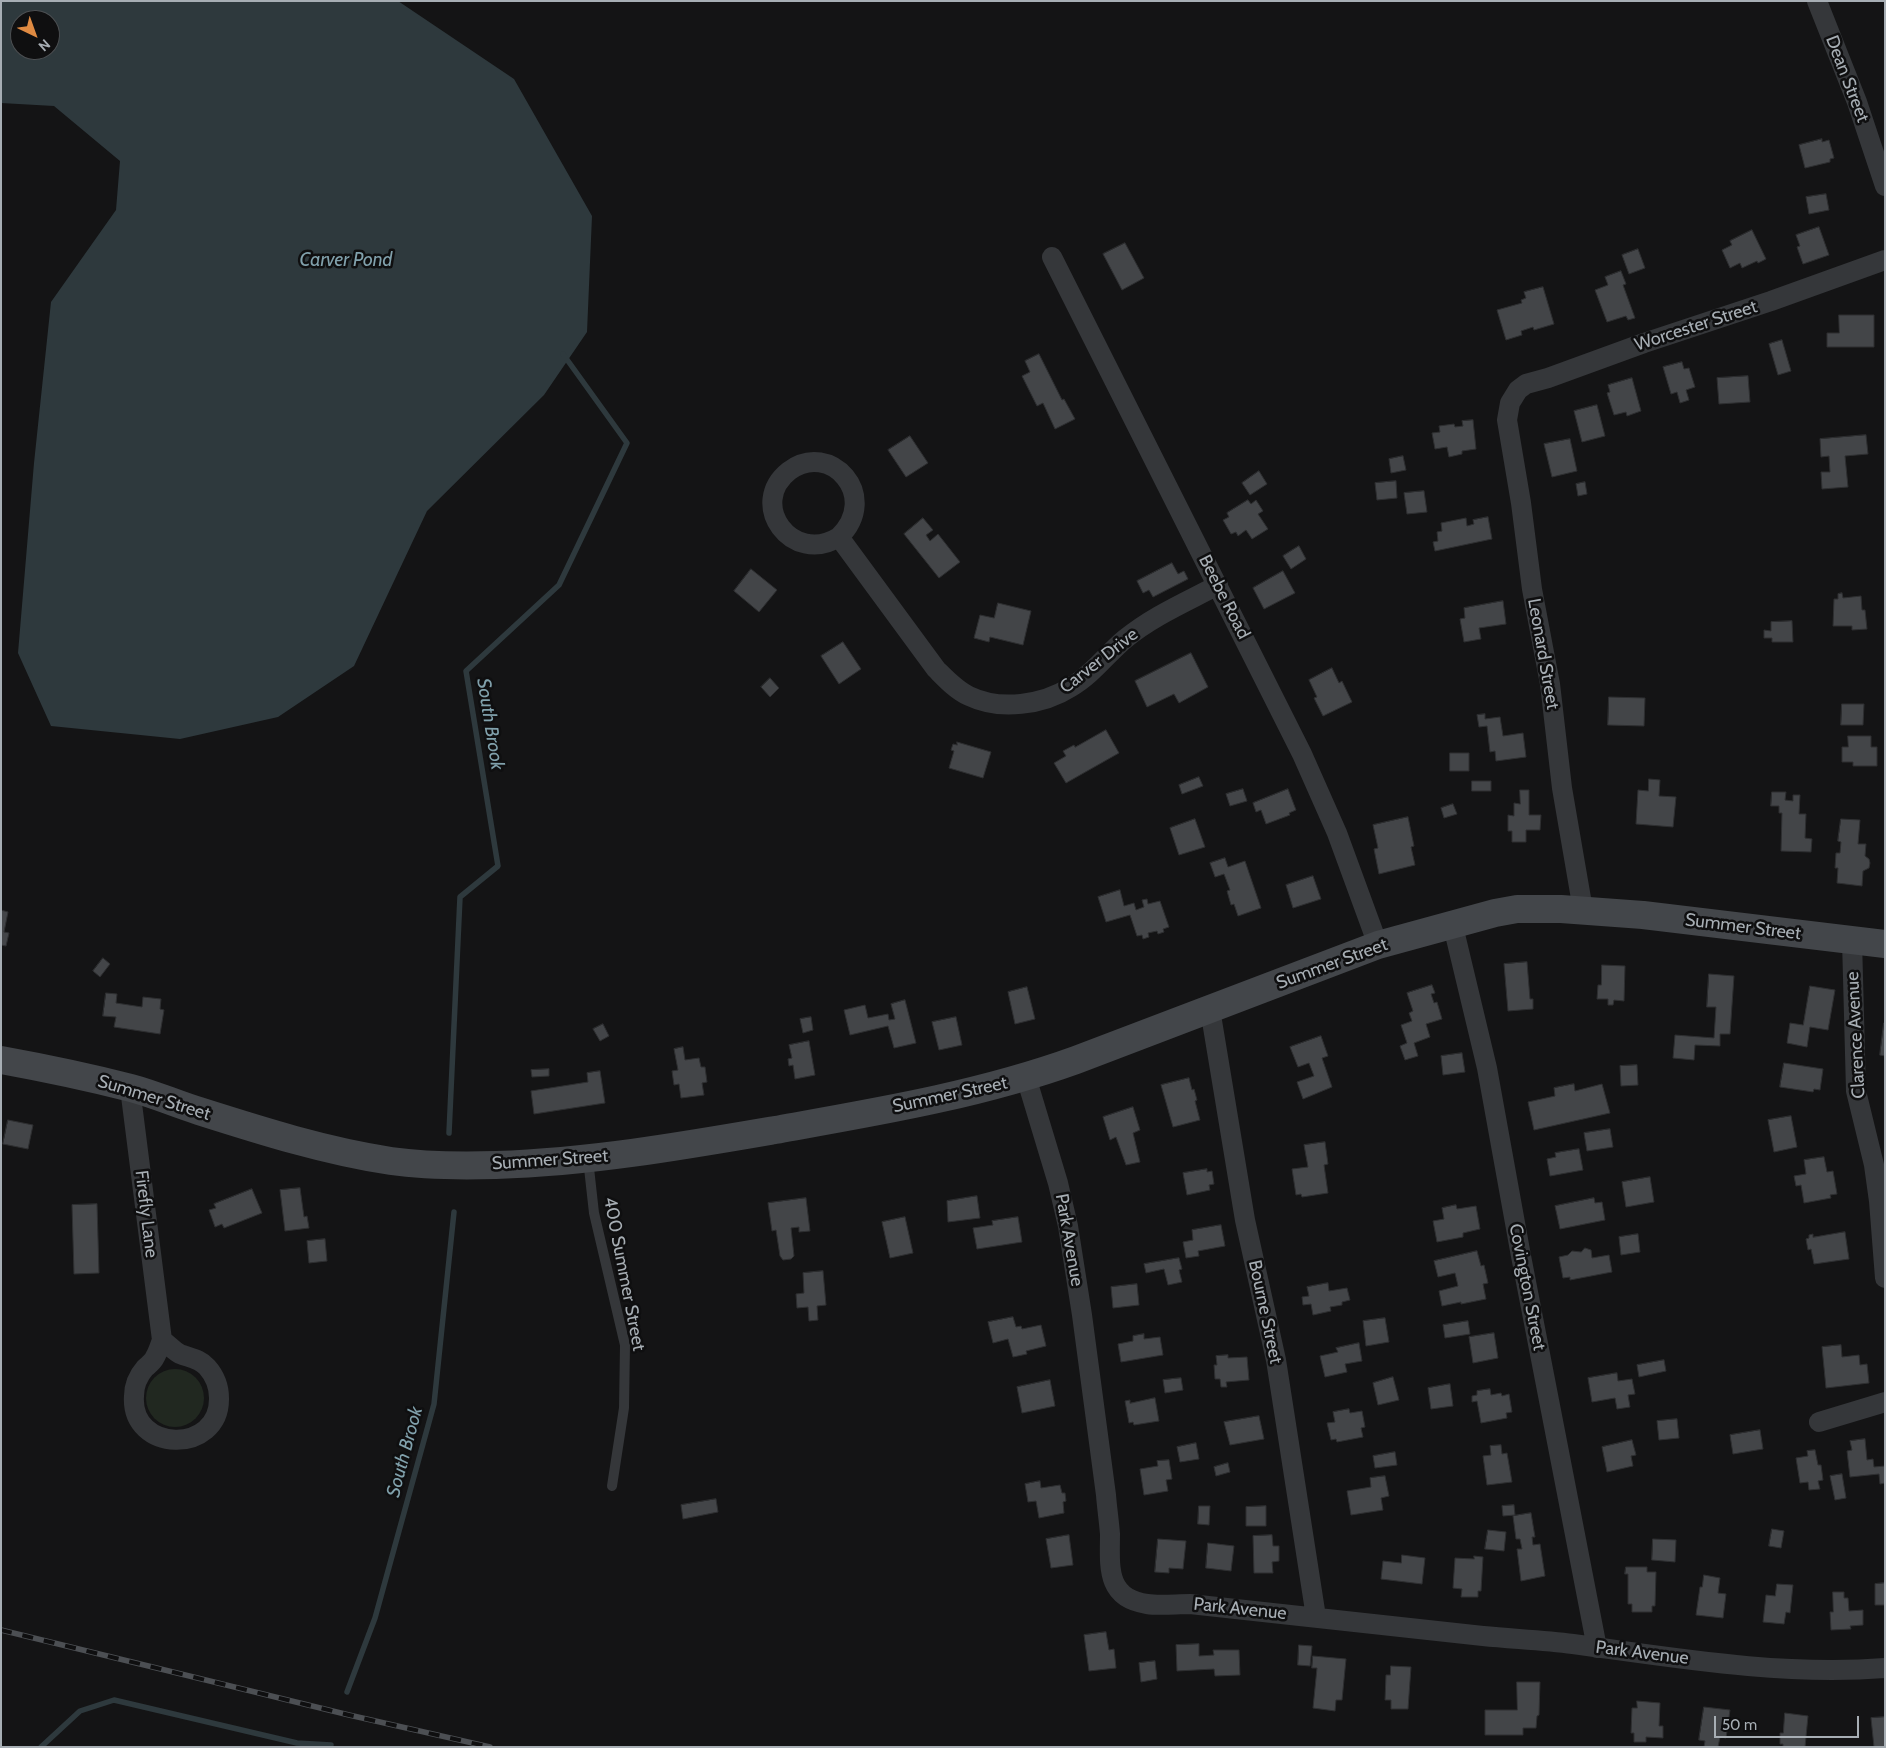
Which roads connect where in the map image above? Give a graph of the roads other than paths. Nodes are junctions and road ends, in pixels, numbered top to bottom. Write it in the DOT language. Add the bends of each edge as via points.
graph roads {
  1 [pos="1817,1"];
  2 [pos="1885,186"];
  3 [pos="1052,257"];
  4 [pos="1885,260"];
  5 [pos="1512,398"];
  6 [pos="839,537"];
  7 [pos="1218,585"];
  8 [pos="1583,910"];
  9 [pos="1453,926"];
  10 [pos="1852,940"];
  11 [pos="1885,944"];
  12 [pos="1378,945"];
  13 [pos="1210,1009"];
  14 [pos="1,1060"];
  15 [pos="1026,1078"];
  16 [pos="130,1088"];
  17 [pos="588,1158"];
  18 [pos="1885,1278"];
  19 [pos="162,1340"];
  20 [pos="1885,1402"];
  21 [pos="1820,1422"];
  22 [pos="612,1486"];
  23 [pos="1316,1617"];
  24 [pos="1597,1648"];
  25 [pos="1885,1668"];
  1 -- 2 [label="street, Dean Street" via="1857,102"];
  3 -- 7 [label="street, Beebe Road"];
  4 -- 5 [label="street, Worcester Street" via="1526,384"];
  5 -- 8 [label="street, Leonard Street" via="1507,420"];
  6 -- 6 [label="street" via="831,542 812,545 794,540 780,528 773,511 774,492 791,470 819,463 844,476 854,493 855,503 851,522"];
  6 -- 7 [label="street, Carver Drive" via="936,669 968,696 999,704 1044,699 1073,686 1140,628"];
  7 -- 12 [label="street, Beebe Road" via="1320,793"];
  8 -- 9 [label="main road, Summer Street" via="1517,909"];
  8 -- 10 [label="main road, Summer Street"];
  9 -- 12 [label="main road, Summer Street"];
  9 -- 24 [label="street, Covington Street" via="1487,1068"];
  10 -- 11 [label="main road, Summer Street"];
  10 -- 18 [label="street, Clarence Avenue" via="1856,1090 1874,1165"];
  12 -- 13 [label="main road, Summer Street"];
  13 -- 15 [label="main road, Summer Street"];
  13 -- 23 [label="street, Bourne Street" via="1245,1220 1276,1360"];
  14 -- 16 [label="main road, Summer Street"];
  15 -- 17 [label="main road, Summer Street" via="802,1125 659,1150"];
  15 -- 23 [label="street, Park Avenue" via="1058,1183 1072,1253 1106,1495 1109,1566 1113,1582 1128,1598 1146,1604 1190,1604"];
  16 -- 17 [label="main road, Summer Street" via="295,1140 390,1160 449,1166"];
  16 -- 19 [label="street, Firefly Lane"];
  17 -- 22 [label="lane, 400 Summer Street" via="594,1213 625,1345 624,1408"];
  19 -- 19 [label="street" via="155,1358 136,1383 133,1397 142,1424 166,1440 181,1441 207,1429 215,1418 219,1391 207,1366 179,1353"];
  20 -- 21 [label="street"];
  23 -- 24 [label="street, Park Avenue"];
  24 -- 25 [label="street, Park Avenue" via="1804,1670"];
}
